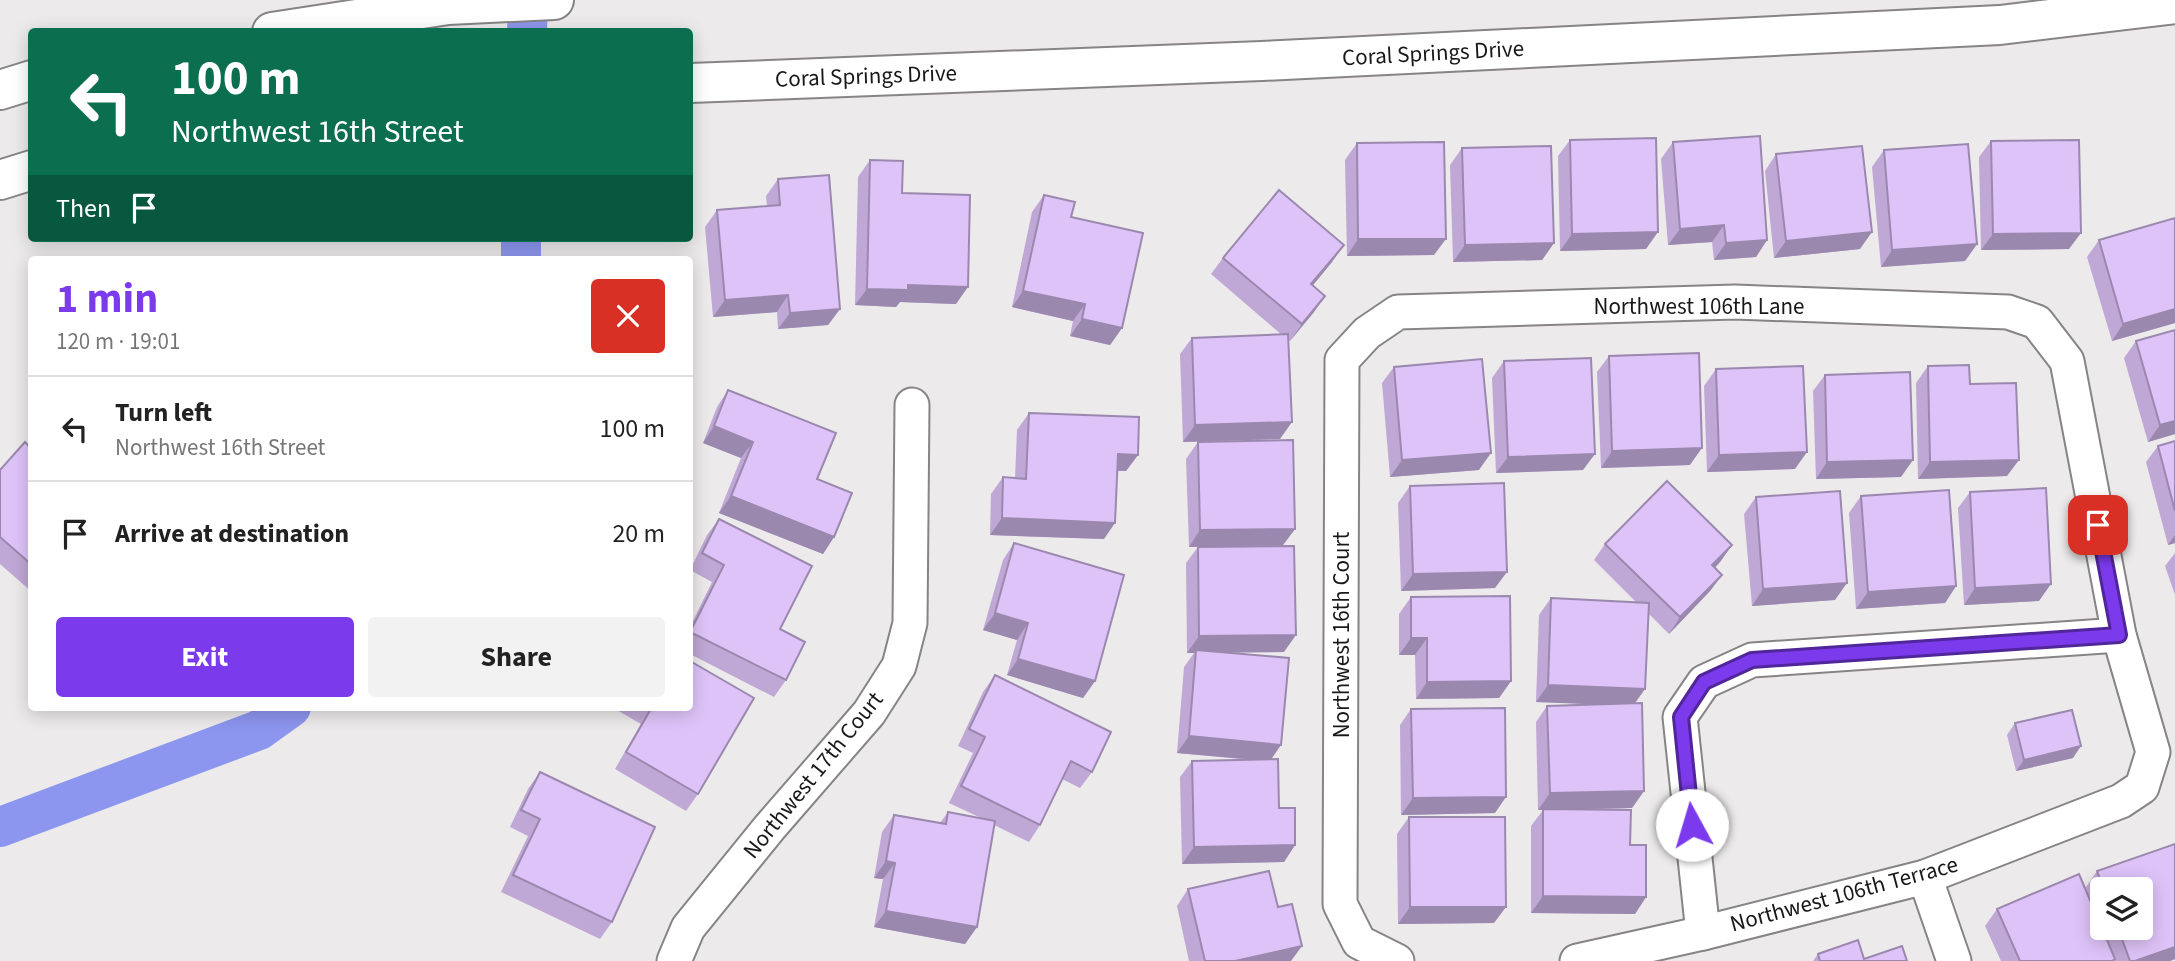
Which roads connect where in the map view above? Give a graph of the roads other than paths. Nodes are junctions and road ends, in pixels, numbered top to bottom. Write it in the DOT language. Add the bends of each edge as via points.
graph roads {
  1 [pos="554,0"];
  2 [pos="2175,4"];
  3 [pos="298,28"];
  4 [pos="28,81"];
  5 [pos="693,83"];
  6 [pos="0,90"];
  7 [pos="28,171"];
  8 [pos="0,180"];
  9 [pos="1367,333"];
  10 [pos="912,405"];
  11 [pos="2119,635"];
  12 [pos="1926,877"];
  13 [pos="1703,933"];
  14 [pos="674,961"];
  15 [pos="1397,961"];
  16 [pos="1577,961"];
  17 [pos="1954,961"];
  1 -- 3 [label="main road" via="449,5"];
  2 -- 5 [label="main road, Coral Springs Drive" via="2000,25"];
  4 -- 6 [label="main road"];
  7 -- 8 [label="main road"];
  9 -- 11 [label="street, Northwest 106th Lane" via="1398,312 1735,302 2008,312 2037,322 2067,360"];
  9 -- 15 [label="street, Northwest 16th Court" via="1342,360 1340,904 1360,942"];
  10 -- 14 [label="street, Northwest 17th Court" via="910,623 899,666 869,713 688,928"];
  11 -- 12 [label="street, Northwest 106th Terrace" via="2153,751 2142,787 2121,801"];
  11 -- 13 [label="street" via="1752,660 1704,682 1681,717"];
  12 -- 13 [label="street, Northwest 106th Terrace"];
  12 -- 17 [label="street"];
  13 -- 16 [label="street, Northwest 106th Terrace"];
}
